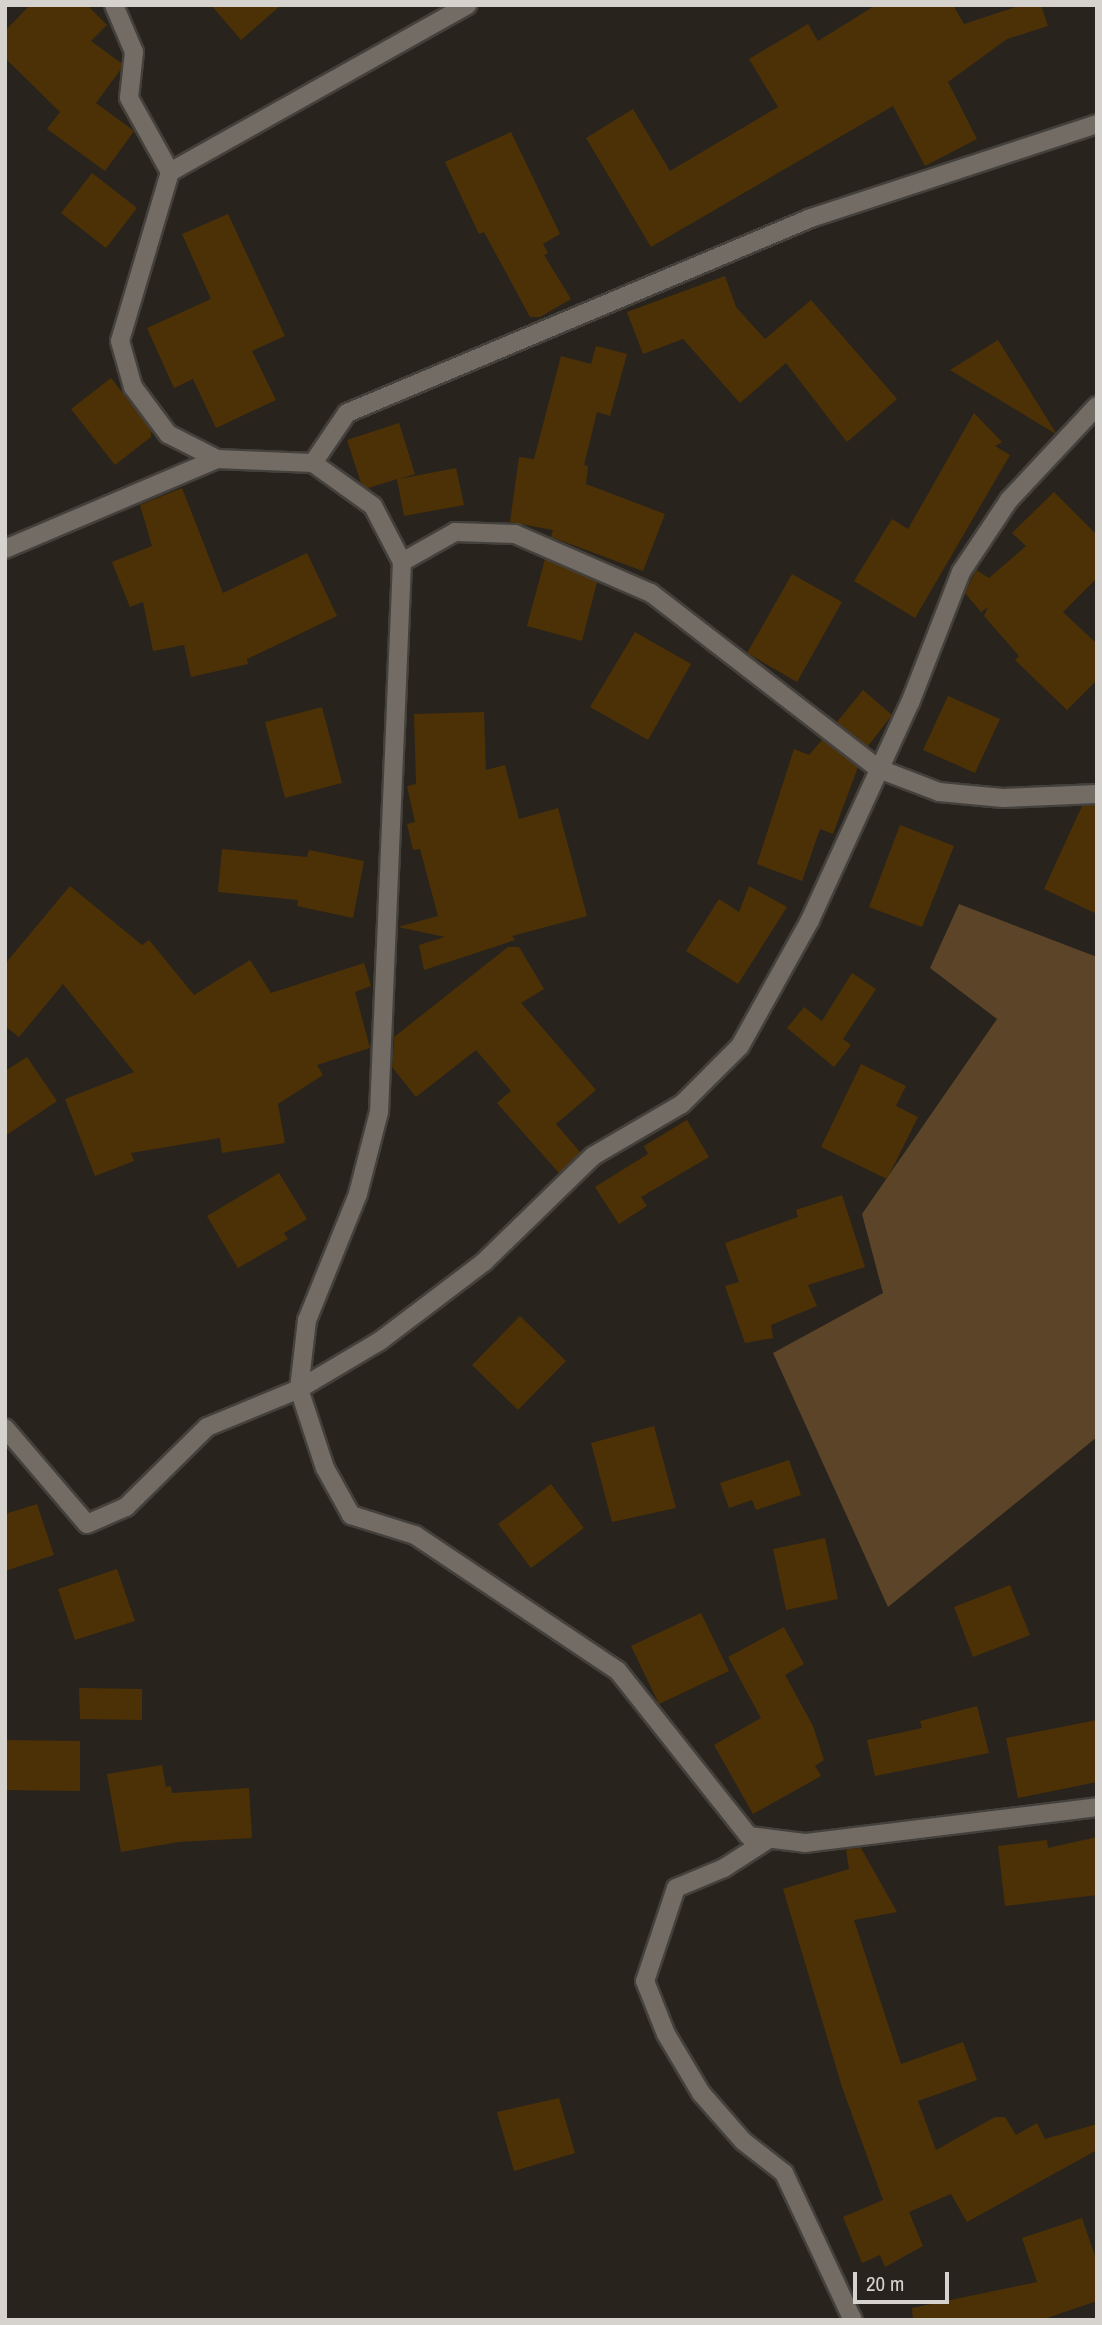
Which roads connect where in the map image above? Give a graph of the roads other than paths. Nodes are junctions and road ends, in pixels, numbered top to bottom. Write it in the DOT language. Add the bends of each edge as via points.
graph roads {
  1 [pos="114,5"];
  2 [pos="467,5"];
  3 [pos="1097,124"];
  4 [pos="170,172"];
  5 [pos="1097,406"];
  6 [pos="217,459"];
  7 [pos="313,463"];
  8 [pos="5,549"];
  9 [pos="401,562"];
  10 [pos="879,769"];
  11 [pos="1097,794"];
  12 [pos="299,1389"];
  13 [pos="5,1428"];
  14 [pos="1097,1807"];
  15 [pos="769,1839"];
  16 [pos="853,2320"];
  1 -- 4 [label="street" via="134,52 129,98"];
  2 -- 4 [label="street"];
  3 -- 7 [label="street" via="811,218 347,413"];
  4 -- 6 [label="street" via="120,341 133,387 167,434"];
  5 -- 10 [label="street" via="1009,500 961,572"];
  6 -- 7 [label="street"];
  6 -- 8 [label="street"];
  7 -- 9 [label="street" via="373,506"];
  9 -- 10 [label="street" via="455,531 515,534 651,593"];
  9 -- 12 [label="street" via="379,1112 358,1194 307,1320"];
  10 -- 11 [label="street" via="939,792 1003,798"];
  10 -- 12 [label="street" via="810,920 740,1046 682,1104 593,1156 485,1262 380,1341"];
  12 -- 13 [label="street" via="207,1427 126,1507 87,1524"];
  12 -- 15 [label="street" via="325,1468 352,1515 415,1535 618,1671 749,1836"];
  14 -- 15 [label="street" via="805,1843"];
  15 -- 16 [label="street" via="724,1868 676,1888 645,1981 666,2034 701,2094 743,2141 783,2173"];
}
